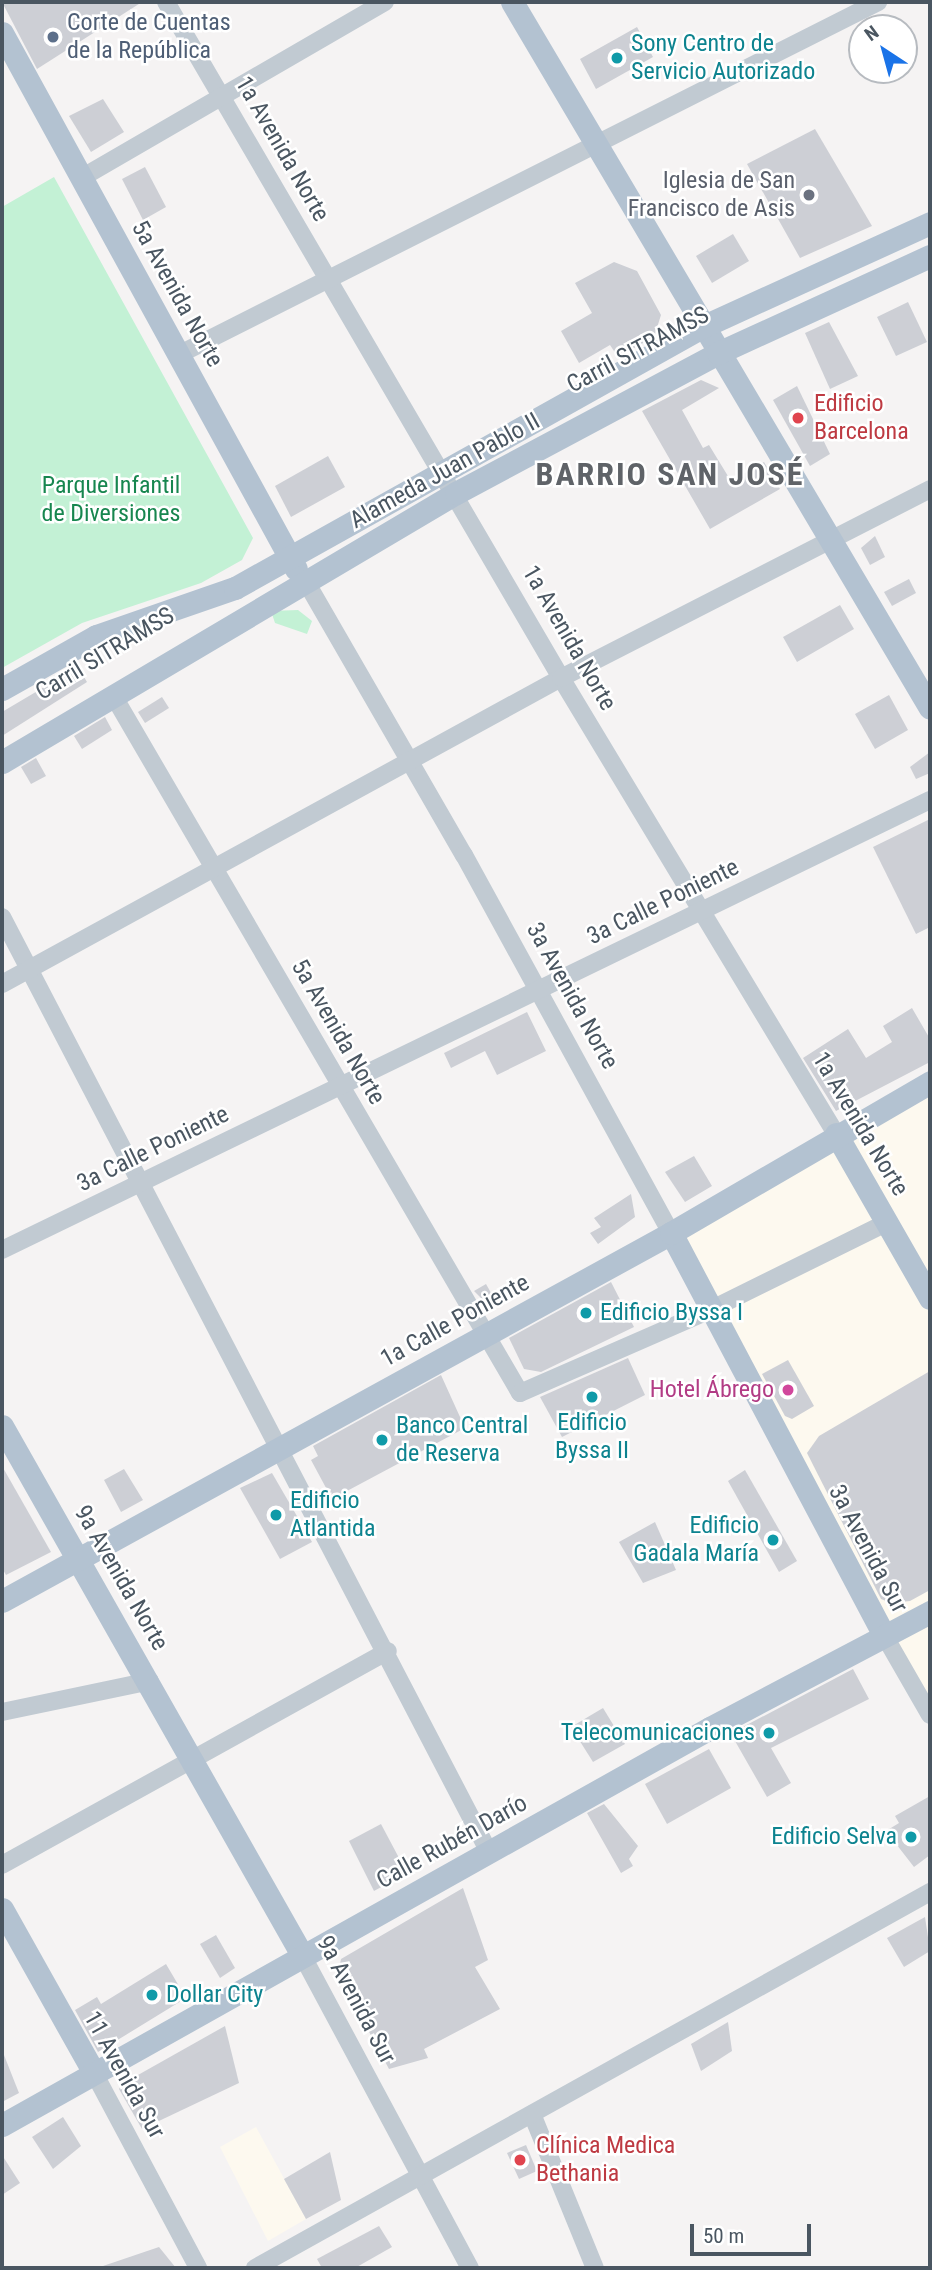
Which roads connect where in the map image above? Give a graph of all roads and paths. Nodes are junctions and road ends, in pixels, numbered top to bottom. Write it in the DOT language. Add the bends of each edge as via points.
graph roads {
  1 [pos="166,2"];
  2 [pos="385,2"];
  3 [pos="512,2"];
  4 [pos="878,2"];
  5 [pos="2,33"];
  6 [pos="221,98"];
  7 [pos="596,144"];
  8 [pos="83,177"];
  9 [pos="930,223"];
  10 [pos="930,241"];
  11 [pos="930,256"];
  12 [pos="326,276"];
  13 [pos="710,340"];
  14 [pos="180,354"];
  15 [pos="449,481"];
  16 [pos="930,488"];
  17 [pos="831,539"];
  18 [pos="296,569"];
  19 [pos="235,607"];
  20 [pos="561,678"];
  21 [pos="2,689"];
  22 [pos="113,695"];
  23 [pos="2,703"];
  24 [pos="930,708"];
  25 [pos="2,746"];
  26 [pos="2,762"];
  27 [pos="412,763"];
  28 [pos="930,800"];
  29 [pos="215,867"];
  30 [pos="701,911"];
  31 [pos="2,917"];
  32 [pos="30,969"];
  33 [pos="2,984"];
  34 [pos="538,990"];
  35 [pos="930,1082"];
  36 [pos="338,1087"];
  37 [pos="836,1134"];
  38 [pos="140,1182"];
  39 [pos="888,1222"];
  40 [pos="671,1233"];
  41 [pos="2,1250"];
  42 [pos="930,1298"];
  43 [pos="712,1309"];
  44 [pos="483,1335"];
  45 [pos="2,1426"];
  46 [pos="783,1443"];
  47 [pos="279,1447"];
  48 [pos="79,1557"];
  49 [pos="2,1601"];
  50 [pos="930,1612"];
  51 [pos="884,1636"];
  52 [pos="388,1651"];
  53 [pos="150,1681"];
  54 [pos="2,1712"];
  55 [pos="930,1715"];
  56 [pos="193,1758"];
  57 [pos="489,1852"];
  58 [pos="2,1865"];
  59 [pos="930,1892"];
  60 [pos="2,1909"];
  61 [pos="302,1955"];
  62 [pos="93,2071"];
  63 [pos="532,2114"];
  64 [pos="2,2125"];
  65 [pos="419,2177"];
  66 [pos="198,2268"];
  67 [pos="255,2268"];
  68 [pos="470,2268"];
  69 [pos="594,2268"];
  1 -- 6 [label="street, 1a Avenida Norte"];
  2 -- 6 [label="street"];
  3 -- 7 [label="main road"];
  4 -- 7 [label="street"];
  5 -- 8 [label="main road, 5a Avenida Norte"];
  6 -- 8 [label="street"];
  6 -- 12 [label="street, 1a Avenida Norte"];
  7 -- 12 [label="street"];
  7 -- 13 [label="main road"];
  8 -- 14 [label="main road, 5a Avenida Norte"];
  9 -- 13 [label="main road, Alameda Juan Pablo II"];
  10 -- 13 [label="main road, Carril SITRAMSS"];
  11 -- 13 [label="main road, Alameda Juan Pablo II"];
  12 -- 14 [label="street"];
  12 -- 15 [label="street, 1a Avenida Norte"];
  13 -- 15 [label="main road, Alameda Juan Pablo II"];
  13 -- 15 [label="main road, Alameda Juan Pablo II"];
  13 -- 17 [label="main road"];
  14 -- 18 [label="main road, 5a Avenida Norte"];
  15 -- 18 [label="main road, Alameda Juan Pablo II"];
  15 -- 20 [label="street, 1a Avenida Norte"];
  16 -- 17 [label="street"];
  17 -- 20 [label="street"];
  17 -- 24 [label="main road"];
  18 -- 19 [label="main road, Carril SITRAMSS"];
  18 -- 21 [label="main road, Alameda Juan Pablo II" via="96,636"];
  18 -- 22 [label="main road, Alameda Juan Pablo II"];
  18 -- 27 [label="street, 3a Avenida Norte"];
  19 -- 23 [label="main road, Carril SITRAMSS" via="93,651"];
  19 -- 25 [label="main road, Carril SITRAMSS"];
  20 -- 27 [label="street"];
  20 -- 30 [label="street, 1a Avenida Norte"];
  22 -- 26 [label="main road, Alameda Juan Pablo II"];
  22 -- 29 [label="street, 5a Avenida Norte"];
  27 -- 29 [label="street"];
  27 -- 34 [label="street, 3a Avenida Norte"];
  28 -- 30 [label="street, 3a Calle Poniente"];
  29 -- 32 [label="street"];
  29 -- 36 [label="street, 5a Avenida Norte"];
  30 -- 34 [label="street, 3a Calle Poniente"];
  30 -- 37 [label="street, 1a Avenida Norte"];
  31 -- 32 [label="street"];
  32 -- 33 [label="street"];
  32 -- 38 [label="street"];
  34 -- 36 [label="street, 3a Calle Poniente"];
  34 -- 40 [label="street, 3a Avenida Norte"];
  35 -- 37 [label="main road, 1a Calle Poniente"];
  36 -- 38 [label="street, 3a Calle Poniente"];
  36 -- 44 [label="street, 5a Avenida Norte"];
  37 -- 39 [label="main road, 1a Avenida Norte"];
  37 -- 40 [label="main road, 1a Calle Poniente"];
  38 -- 41 [label="street, 3a Calle Poniente"];
  38 -- 47 [label="street"];
  39 -- 42 [label="main road, 1a Avenida Norte"];
  39 -- 43 [label="street"];
  40 -- 43 [label="main road, 3a Avenida Norte"];
  40 -- 44 [label="main road, 1a Calle Poniente"];
  43 -- 44 [label="street, 5a Avenida Norte" via="520,1393"];
  43 -- 46 [label="main road, 3a Avenida Norte"];
  44 -- 47 [label="main road, 1a Calle Poniente"];
  45 -- 48 [label="main road, 9a Avenida Norte"];
  46 -- 51 [label="main road, 3a Avenida Sur"];
  47 -- 48 [label="main road, 1a Calle Poniente"];
  47 -- 52 [label="street"];
  48 -- 49 [label="main road, 1a Calle Poniente"];
  48 -- 53 [label="main road, 9a Avenida Norte"];
  50 -- 51 [label="main road, Calle Rubén Darío"];
  51 -- 55 [label="street, 3a Avenida Sur"];
  51 -- 57 [label="main road, Calle Rubén Darío"];
  52 -- 56 [label="street"];
  52 -- 57 [label="street"];
  53 -- 54 [label="street"];
  53 -- 56 [label="main road, 9a Avenida Norte"];
  56 -- 58 [label="street"];
  56 -- 61 [label="main road, 9a Avenida Sur"];
  57 -- 61 [label="main road, Calle Rubén Darío"];
  59 -- 63 [label="street"];
  60 -- 62 [label="main road, 11 Avenida Sur"];
  61 -- 62 [label="main road, Calle Rubén Darío"];
  61 -- 65 [label="street, 9a Avenida Sur"];
  62 -- 64 [label="main road, Calle Rubén Darío"];
  62 -- 66 [label="street, 11 Avenida Sur"];
  63 -- 65 [label="street"];
  63 -- 69 [label="street"];
  65 -- 67 [label="street"];
  65 -- 68 [label="street, 9a Avenida Sur"];
}
